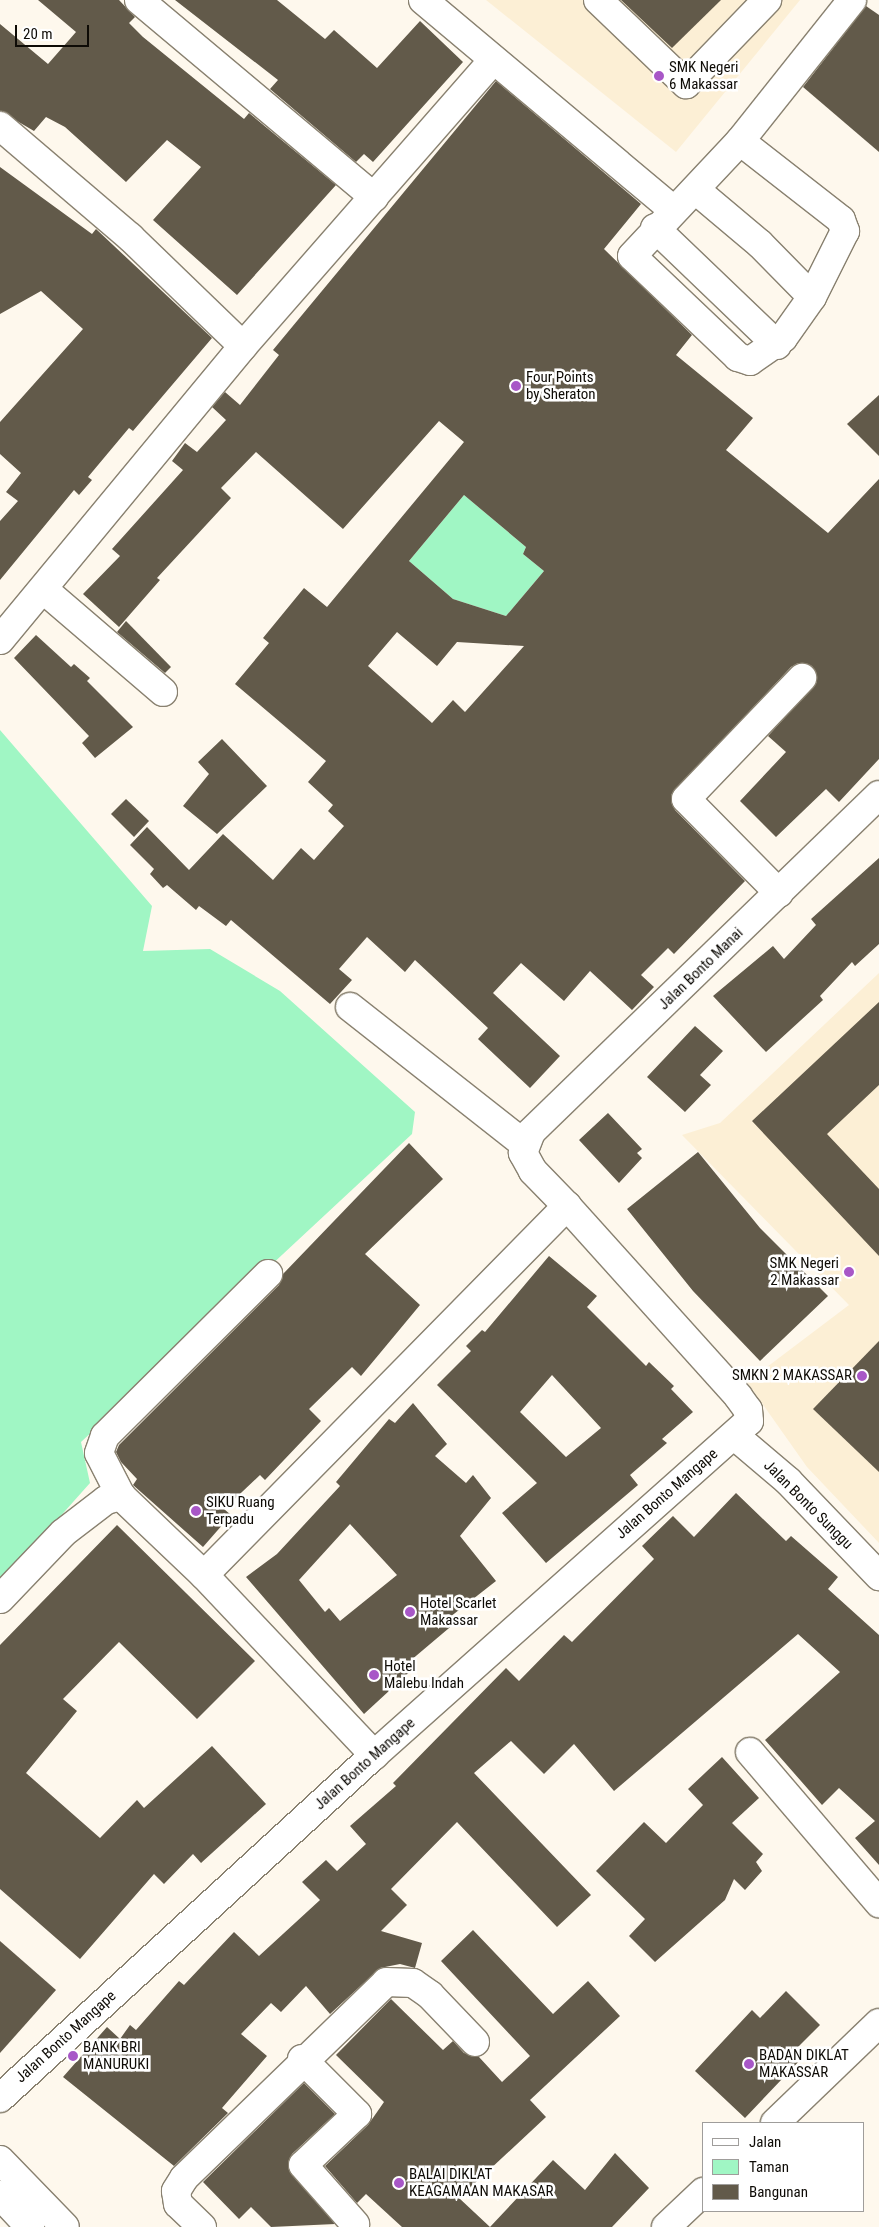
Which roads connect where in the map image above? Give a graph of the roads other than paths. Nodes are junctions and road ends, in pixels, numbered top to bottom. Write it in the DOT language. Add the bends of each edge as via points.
graph roads {
  1 [pos="139,0"];
  2 [pos="424,0"];
  3 [pos="598,0"];
  4 [pos="767,0"];
  5 [pos="852,0"];
  6 [pos="493,60"];
  7 [pos="0,126"];
  8 [pos="740,140"];
  9 [pos="696,191"];
  10 [pos="374,197"];
  11 [pos="664,219"];
  12 [pos="812,297"];
  13 [pos="777,345"];
  14 [pos="243,346"];
  15 [pos="43,589"];
  16 [pos="0,640"];
  17 [pos="802,678"];
  18 [pos="163,692"];
  19 [pos="879,795"];
  20 [pos="779,893"];
  21 [pos="350,1008"];
  22 [pos="524,1144"];
  23 [pos="567,1206"];
  24 [pos="268,1274"];
  25 [pos="734,1436"];
  26 [pos="121,1496"];
  27 [pos="204,1575"];
  28 [pos="879,1576"];
  29 [pos="0,1599"];
  30 [pos="750,1752"];
  31 [pos="374,1754"];
  32 [pos="879,1903"];
  33 [pos="879,2022"];
  34 [pos="475,2042"];
  35 [pos="302,2059"];
  36 [pos="0,2098"];
  37 [pos="776,2122"];
  38 [pos="0,2160"];
  39 [pos="702,2193"];
  40 [pos="0,2195"];
  41 [pos="355,2224"];
  42 [pos="30,2227"];
  43 [pos="66,2227"];
  44 [pos="202,2227"];
  45 [pos="666,2227"];
  1 -- 10 [label="street"];
  2 -- 6 [label="street"];
  3 -- 4 [label="street" via="686,84"];
  5 -- 8 [label="street"];
  6 -- 10 [label="street"];
  6 -- 11 [label="street"];
  7 -- 14 [label="street" via="130,236"];
  8 -- 9 [label="street"];
  8 -- 12 [label="street" via="841,220 845,231 842,241"];
  9 -- 11 [label="street"];
  9 -- 12 [label="street" via="760,244"];
  10 -- 14 [label="street"];
  11 -- 13 [label="street"];
  11 -- 13 [label="street" via="634,252 634,260 738,357 750,361"];
  12 -- 13 [label="street"];
  14 -- 15 [label="street"];
  15 -- 16 [label="street"];
  15 -- 18 [label="street"];
  17 -- 20 [label="street" via="686,799"];
  19 -- 20 [label="street, Jalan Bonto Manai"];
  20 -- 22 [label="street, Jalan Bonto Manai"];
  21 -- 22 [label="street"];
  22 -- 23 [label="street" via="523,1153 533,1170"];
  23 -- 25 [label="street, Jalan Bonto Mangape" via="748,1410 749,1421"];
  23 -- 27 [label="street"];
  24 -- 26 [label="street" via="105,1436 98,1453"];
  25 -- 28 [label="street, Jalan Bonto Sunggu" via="788,1481"];
  25 -- 31 [label="street, Jalan Bonto Mangape"];
  26 -- 27 [label="street"];
  26 -- 29 [label="street" via="106,1500 70,1527"];
  27 -- 31 [label="street"];
  30 -- 32 [label="street"];
  31 -- 36 [label="street, Jalan Bonto Mangape"];
  33 -- 37 [label="street"];
  34 -- 35 [label="street" via="430,1994 413,1983 386,1982"];
  35 -- 41 [label="street" via="357,2114 303,2165"];
  35 -- 44 [label="street" via="176,2191 178,2204"];
  38 -- 43 [label="street"];
  39 -- 45 [label="street"];
  40 -- 42 [label="street"];
}
